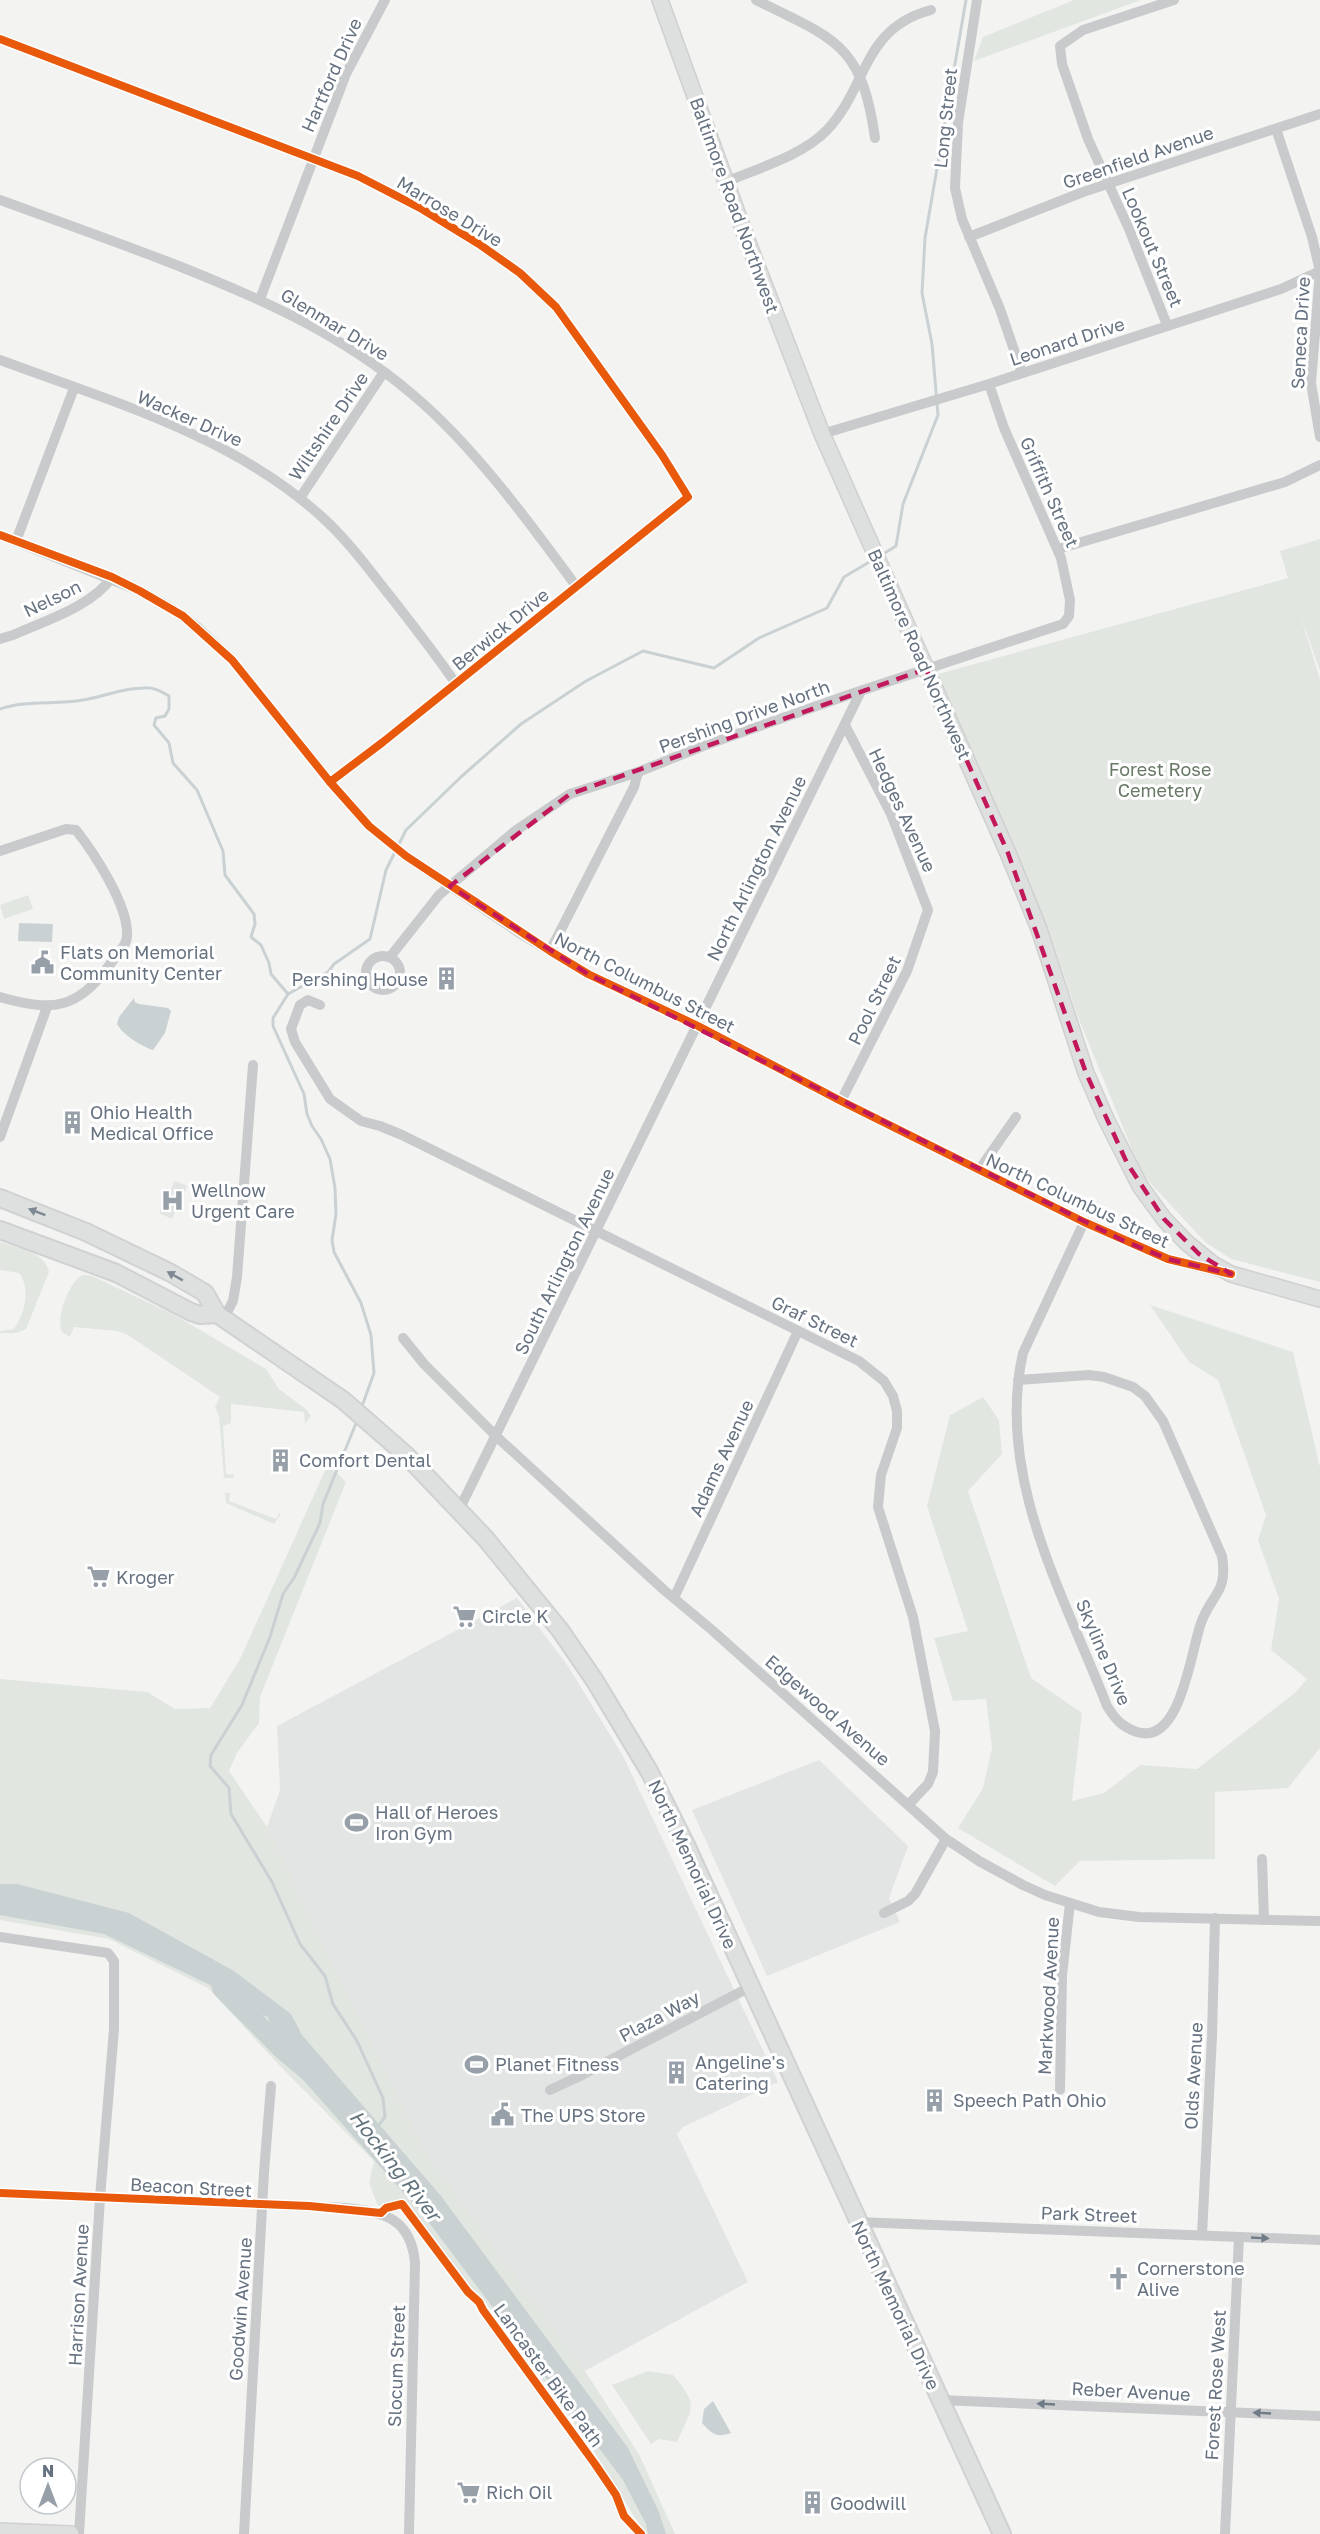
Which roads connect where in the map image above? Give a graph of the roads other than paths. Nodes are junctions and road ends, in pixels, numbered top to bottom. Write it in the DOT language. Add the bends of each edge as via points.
graph roads {
  1 [pos="385,0"];
  2 [pos="660,0"];
  3 [pos="756,0"];
  4 [pos="977,0"];
  5 [pos="1174,0"];
  6 [pos="931,10"];
  7 [pos="0,39"];
  8 [pos="860,75"];
  9 [pos="1320,114"];
  10 [pos="1276,129"];
  11 [pos="875,138"];
  12 [pos="313,158"];
  13 [pos="726,182"];
  14 [pos="1108,184"];
  15 [pos="0,200"];
  16 [pos="969,237"];
  17 [pos="1320,271"];
  18 [pos="260,299"];
  19 [pos="1167,325"];
  20 [pos="0,360"];
  21 [pos="384,372"];
  22 [pos="1022,373"];
  23 [pos="989,384"];
  24 [pos="74,388"];
  25 [pos="822,434"];
  26 [pos="1320,437"];
  27 [pos="1320,465"];
  28 [pos="688,497"];
  29 [pos="300,498"];
  30 [pos="0,535"];
  31 [pos="16,541"];
  32 [pos="1058,549"];
  33 [pos="112,577"];
  34 [pos="576,586"];
  35 [pos="1069,616"];
  36 [pos="0,639"];
  37 [pos="926,669"];
  38 [pos="456,684"];
  39 [pos="861,691"];
  40 [pos="845,724"];
  41 [pos="638,772"];
  42 [pos="330,782"];
  43 [pos="0,851"];
  44 [pos="450,886"];
  45 [pos="928,910"];
  46 [pos="550,951"];
  47 [pos="390,957"];
  48 [pos="0,997"];
  49 [pos="320,1005"];
  50 [pos="47,1007"];
  51 [pos="698,1026"];
  52 [pos="253,1065"];
  53 [pos="841,1101"];
  54 [pos="1016,1117"];
  55 [pos="0,1137"];
  56 [pos="979,1170"];
  57 [pos="3,1196"];
  58 [pos="1084,1222"];
  59 [pos="0,1230"];
  60 [pos="598,1232"];
  61 [pos="1231,1274"];
  62 [pos="1320,1299"];
  63 [pos="221,1316"];
  64 [pos="798,1331"];
  65 [pos="403,1338"];
  66 [pos="1018,1380"];
  67 [pos="497,1437"];
  68 [pos="459,1510"];
  69 [pos="674,1598"];
  70 [pos="909,1804"];
  71 [pos="946,1839"];
  72 [pos="1262,1858"];
  73 [pos="1070,1903"];
  74 [pos="884,1913"];
  75 [pos="1215,1918"];
  76 [pos="1264,1920"];
  77 [pos="1320,1921"];
  78 [pos="0,1937"];
  79 [pos="750,1987"];
  80 [pos="272,2086"];
  81 [pos="550,2090"];
  82 [pos="1060,2090"];
  83 [pos="0,2193"];
  84 [pos="100,2198"];
  85 [pos="262,2205"];
  86 [pos="381,2213"];
  87 [pos="857,2222"];
  88 [pos="1202,2235"];
  89 [pos="1239,2237"];
  90 [pos="1320,2241"];
  91 [pos="940,2400"];
  92 [pos="1230,2412"];
  93 [pos="1320,2416"];
  94 [pos="0,2531"];
  95 [pos="71,2534"];
  96 [pos="79,2534"];
  97 [pos="244,2534"];
  98 [pos="409,2534"];
  99 [pos="1002,2534"];
  100 [pos="1225,2534"];
  1 -- 12 [label="street, Hartford Drive" via="350,65"];
  2 -- 13 [label="main road, Baltimore Road Northwest"];
  3 -- 8 [label="street" via="825,36 849,56"];
  4 -- 16 [label="street, Long Street" via="955,151 956,195"];
  5 -- 14 [label="street, Lookout Street" via="1083,30 1060,46 1076,108"];
  6 -- 8 [label="street" via="907,18 894,28 872,52"];
  7 -- 12 [label="street, Marrose Drive"];
  8 -- 11 [label="street" via="868,95"];
  8 -- 13 [label="street" via="826,130 799,149"];
  9 -- 10 [label="street, Greenfield Avenue"];
  10 -- 14 [label="street, Greenfield Avenue"];
  10 -- 17 [label="street, Seneca Drive"];
  12 -- 18 [label="street, Hartford Drive"];
  12 -- 28 [label="street, Marrose Drive" via="422,209 533,284 577,333"];
  13 -- 25 [label="main road, Baltimore Road Northwest"];
  14 -- 16 [label="street, Greenfield Avenue"];
  14 -- 19 [label="street, Lookout Street"];
  15 -- 18 [label="street, Glenmar Drive"];
  16 -- 22 [label="street, Long Street"];
  17 -- 19 [label="street, Leonard Drive" via="1281,289"];
  17 -- 26 [label="street, Seneca Drive" via="1311,383"];
  18 -- 21 [label="street, Glenmar Drive" via="324,332"];
  19 -- 22 [label="street, Leonard Drive"];
  20 -- 24 [label="street, Wacker Drive"];
  21 -- 29 [label="street, Wiltshire Drive"];
  21 -- 34 [label="street, Glenmar Drive" via="457,438"];
  22 -- 23 [label="street, Leonard Drive"];
  23 -- 25 [label="street, Leonard Drive"];
  23 -- 32 [label="street, Griffith Street" via="1004,428"];
  24 -- 29 [label="street, Wacker Drive" via="215,443"];
  24 -- 31 [label="street"];
  25 -- 37 [label="main road, Baltimore Road Northwest"];
  27 -- 32 [label="street" via="1285,482"];
  28 -- 34 [label="street, Berwick Drive"];
  29 -- 38 [label="street, Wacker Drive" via="348,542"];
  30 -- 31 [label="street, North Columbus Street"];
  31 -- 33 [label="street, North Columbus Street"];
  32 -- 35 [label="street, Griffith Street" via="1069,586"];
  33 -- 36 [label="street, Nelson" via="91,598"];
  33 -- 42 [label="street, North Columbus Street" via="169,607 208,637 232,660"];
  34 -- 38 [label="street, Berwick Drive"];
  35 -- 37 [label="street, Pershing Drive North" via="1050,630"];
  37 -- 39 [label="street, Pershing Drive North"];
  37 -- 61 [label="main road, Baltimore Road Northwest" via="1039,929 1086,1073 1127,1163 1164,1219 1193,1249"];
  38 -- 42 [label="street, Berwick Drive"];
  39 -- 40 [label="street, North Arlington Avenue"];
  39 -- 41 [label="street, Pershing Drive North"];
  40 -- 45 [label="street, Hedges Avenue" via="891,814"];
  40 -- 51 [label="street, North Arlington Avenue"];
  41 -- 44 [label="street, Pershing Drive North" via="570,794 515,831"];
  41 -- 46 [label="street" via="634,787"];
  42 -- 44 [label="street, North Columbus Street" via="369,826"];
  43 -- 50 [label="street" via="66,829 76,830 120,904 128,936 125,944 104,973 75,1000"];
  44 -- 46 [label="street, North Columbus Street"];
  44 -- 47 [label="street, Pershing Drive North"];
  45 -- 53 [label="street, Pool Street" via="907,971"];
  46 -- 51 [label="street, North Columbus Street" via="588,974"];
  48 -- 50 [label="street"];
  49 -- 60 [label="street, Graf Street" via="304,1001 291,1029 330,1099 361,1121 402,1135"];
  50 -- 55 [label="street"];
  51 -- 53 [label="street, North Columbus Street"];
  51 -- 60 [label="street, South Arlington Avenue"];
  52 -- 63 [label="street" via="236,1285 233,1301"];
  53 -- 56 [label="street, North Columbus Street"];
  54 -- 56 [label="street"];
  56 -- 58 [label="street, North Columbus Street"];
  63 -- 57 [label="main road, North Memorial Drive, one-way" via="205,1293 171,1273"];
  58 -- 61 [label="street, North Columbus Street" via="1168,1259"];
  58 -- 66 [label="street, Skyline Drive" via="1029,1338"];
  59 -- 63 [label="main road, North Memorial Drive" via="116,1274 191,1312"];
  60 -- 64 [label="street, Graf Street"];
  60 -- 67 [label="street, South Arlington Avenue"];
  61 -- 62 [label="main road, North Columbus Street"];
  63 -- 68 [label="main road, North Memorial Drive" via="343,1400"];
  64 -- 69 [label="street, Adams Avenue"];
  64 -- 70 [label="street, Graf Street" via="873,1370 893,1395 897,1411 897,1428 881,1474 878,1507 913,1617 935,1731 933,1772 928,1784"];
  65 -- 67 [label="street, Edgewood Avenue"];
  66 -- 66 [label="street, Skyline Drive" via="1089,1375 1133,1387 1145,1396 1163,1421 1222,1556 1220,1590 1201,1623 1178,1703 1171,1718 1158,1730 1142,1733 1115,1719 1053,1576 1025,1481 1017,1417"];
  67 -- 68 [label="street, South Arlington Avenue"];
  67 -- 69 [label="street, Edgewood Avenue"];
  68 -- 79 [label="main road, North Memorial Drive" via="560,1630 625,1729 682,1839"];
  69 -- 70 [label="street, Edgewood Avenue"];
  70 -- 71 [label="street, Edgewood Avenue"];
  71 -- 73 [label="street, Edgewood Avenue" via="1001,1874"];
  71 -- 74 [label="street" via="915,1894"];
  72 -- 76 [label="street"];
  73 -- 75 [label="street, Edgewood Avenue" via="1122,1916"];
  73 -- 82 [label="street, Markwood Avenue" via="1062,1976"];
  75 -- 76 [label="street, Edgewood Avenue"];
  75 -- 88 [label="street, Olds Avenue"];
  76 -- 77 [label="street, Edgewood Avenue"];
  78 -- 84 [label="street, Harrison Avenue" via="108,1953 114,1961 114,2029"];
  79 -- 81 [label="street, Plaza Way"];
  79 -- 87 [label="main road, North Memorial Drive"];
  80 -- 85 [label="street, Goodwin Avenue"];
  83 -- 84 [label="street, Beacon Street"];
  84 -- 85 [label="street, Beacon Street"];
  84 -- 96 [label="street, Harrison Avenue"];
  85 -- 86 [label="street, Beacon Street"];
  85 -- 97 [label="street, Goodwin Avenue"];
  86 -- 98 [label="street, Slocum Street" via="405,2231 415,2263"];
  87 -- 88 [label="street, Park Street"];
  87 -- 91 [label="main road, North Memorial Drive"];
  88 -- 89 [label="street, Park Street"];
  89 -- 90 [label="street, Park Street, one-way"];
  89 -- 92 [label="street, Forest Rose West"];
  92 -- 91 [label="street, Reber Avenue, one-way"];
  91 -- 99 [label="main road, North Memorial Drive"];
  93 -- 92 [label="street, Reber Avenue, one-way"];
  92 -- 100 [label="street, Forest Rose West"];
  94 -- 95 [label="main road"];
}
